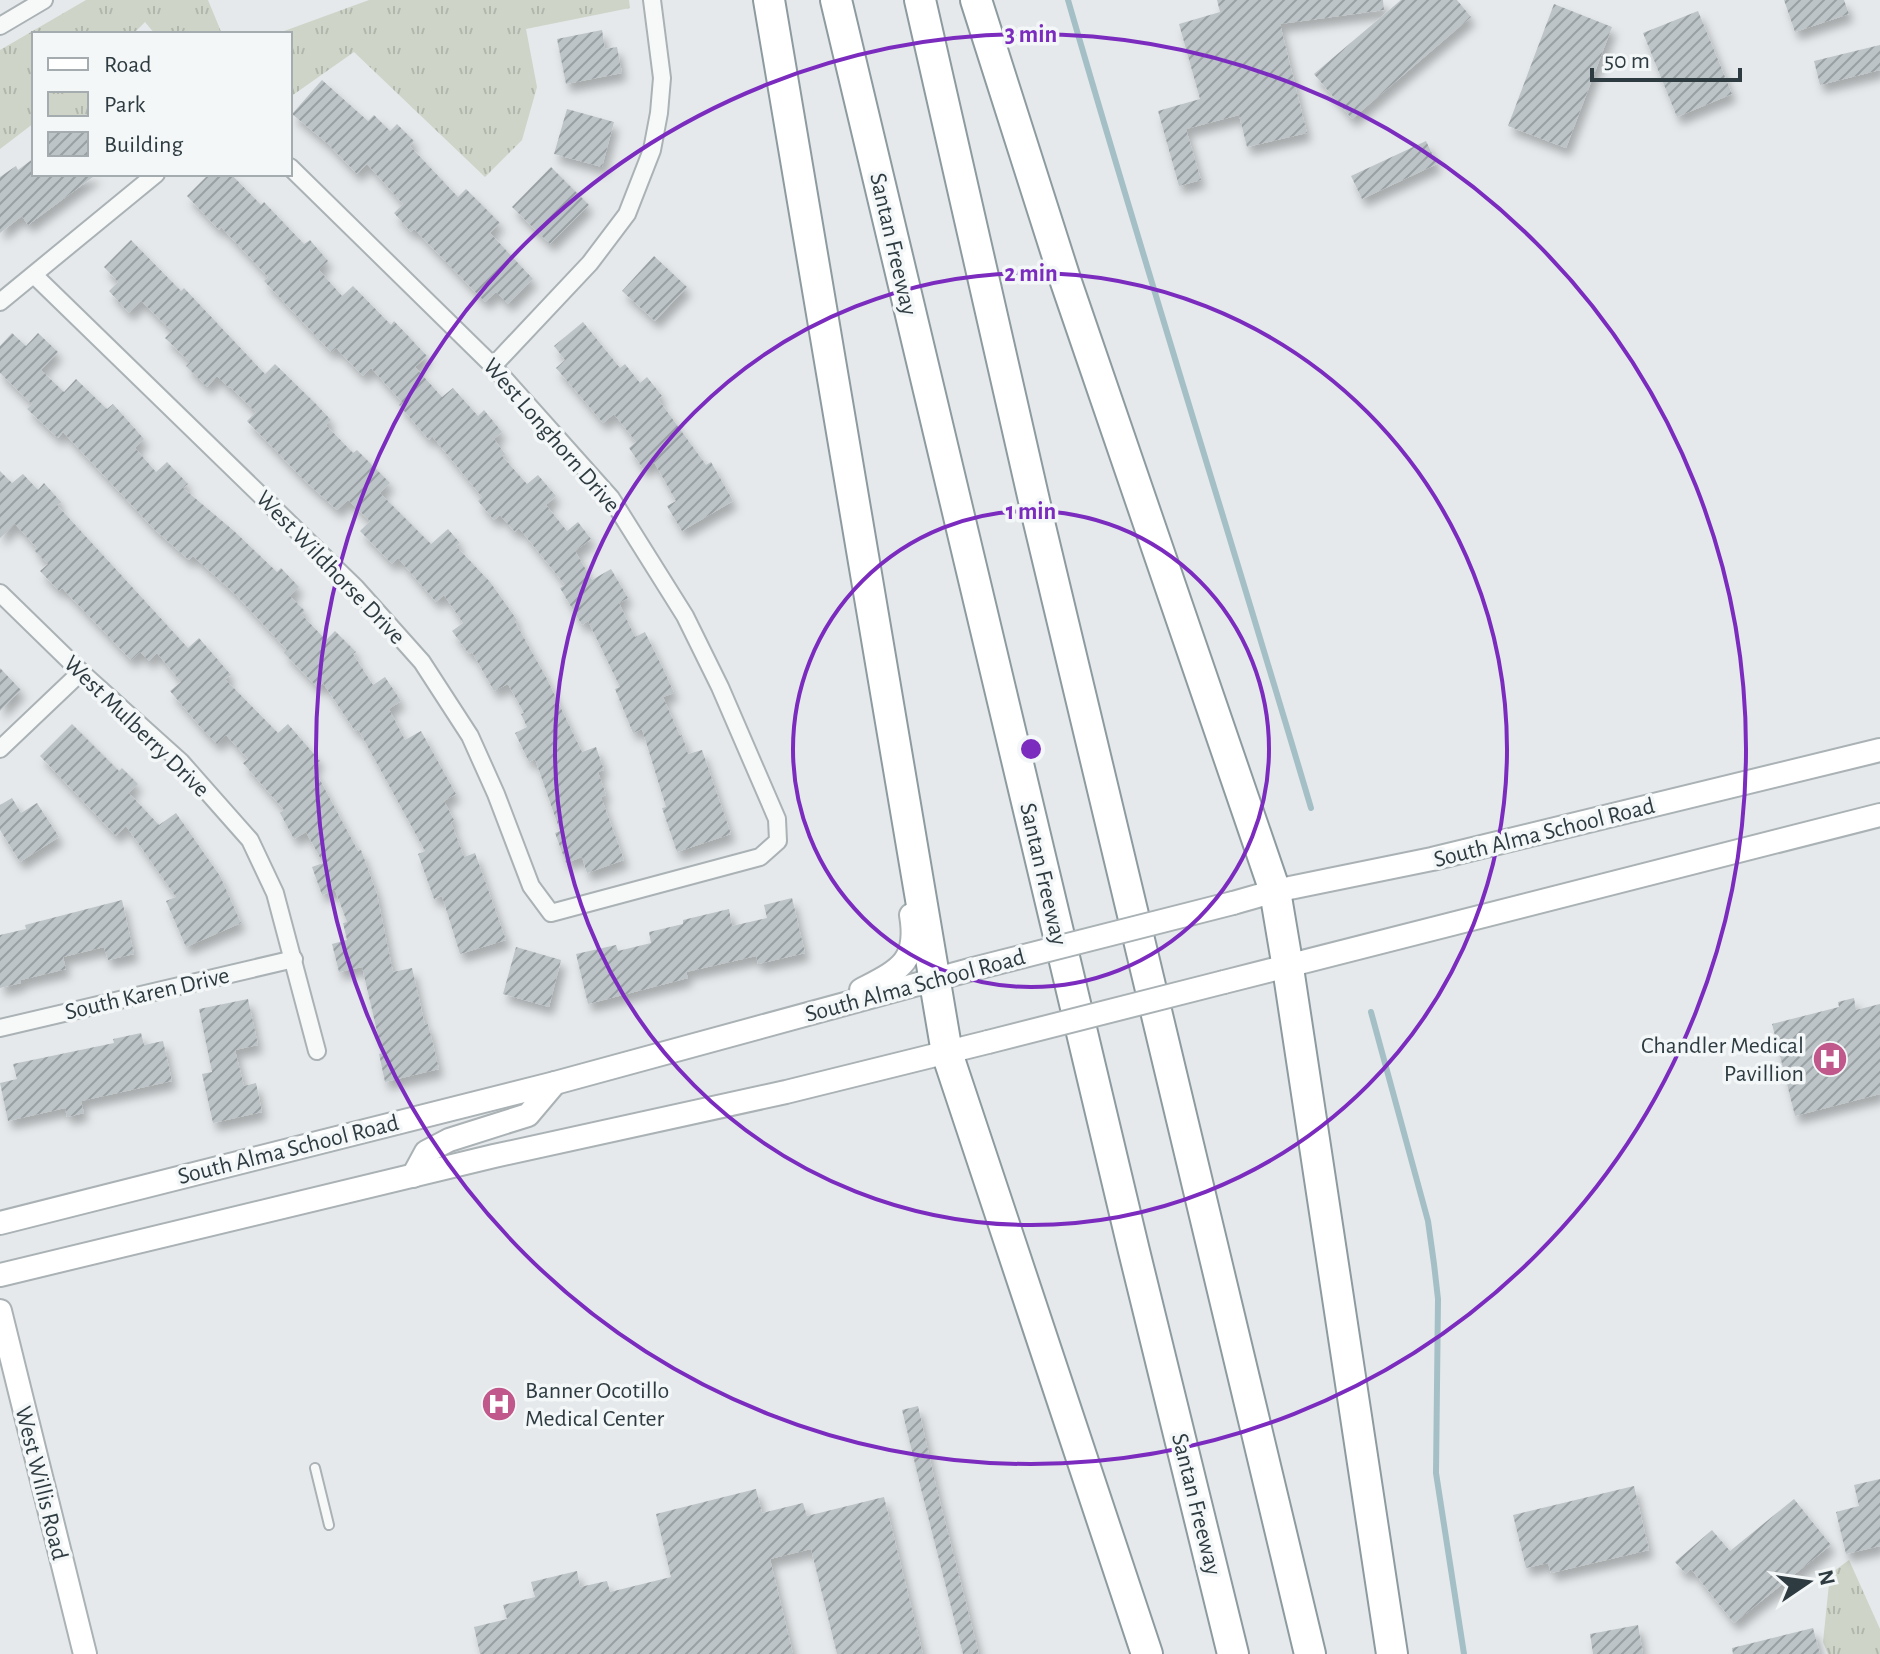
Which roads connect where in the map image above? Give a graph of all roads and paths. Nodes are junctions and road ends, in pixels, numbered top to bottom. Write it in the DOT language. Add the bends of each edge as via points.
graph roads {
  1 [pos="44,0"];
  2 [pos="652,0"];
  3 [pos="769,0"];
  4 [pos="836,0"];
  5 [pos="920,0"];
  6 [pos="976,0"];
  7 [pos="0,26"];
  8 [pos="292,169"];
  9 [pos="154,176"];
  10 [pos="35,276"];
  11 [pos="0,302"];
  12 [pos="493,366"];
  13 [pos="867,578"];
  14 [pos="0,593"];
  15 [pos="81,672"];
  16 [pos="0,749"];
  17 [pos="1880,750"];
  18 [pos="1880,815"];
  19 [pos="778,841"];
  20 [pos="1275,891"];
  21 [pos="294,959"];
  22 [pos="1288,968"];
  23 [pos="935,979"];
  24 [pos="828,1008"];
  25 [pos="0,1028"];
  26 [pos="317,1051"];
  27 [pos="947,1053"];
  28 [pos="555,1083"];
  29 [pos="413,1176"];
  30 [pos="0,1223"];
  31 [pos="0,1275"];
  32 [pos="0,1311"];
  33 [pos="315,1468"];
  34 [pos="329,1525"];
  35 [pos="85,1654"];
  36 [pos="1147,1654"];
  37 [pos="1233,1654"];
  38 [pos="1310,1654"];
  39 [pos="1392,1654"];
  1 -- 7 [label="street"];
  2 -- 12 [label="street" via="662,78 659,113 652,150 627,214 590,263"];
  3 -- 13 [label="highway"];
  4 -- 37 [label="highway, Santan Freeway"];
  5 -- 38 [label="highway"];
  6 -- 20 [label="highway" via="1071,297"];
  8 -- 12 [label="street, West Longhorn Drive"];
  9 -- 10 [label="street"];
  10 -- 11 [label="street"];
  10 -- 19 [label="street, West Wildhorse Drive" via="356,588 422,662 470,736 531,886 551,913 760,857"];
  12 -- 19 [label="street, West Longhorn Drive" via="611,498 685,616 777,819"];
  13 -- 23 [label="highway"];
  13 -- 24 [label="main road" via="865,636 915,937 909,955 889,976"];
  14 -- 15 [label="street, West Mulberry Drive"];
  15 -- 16 [label="street"];
  15 -- 21 [label="street, West Mulberry Drive" via="181,762 250,840 275,893"];
  17 -- 20 [label="main road, South Alma School Road" via="1432,859"];
  18 -- 22 [label="main road"];
  20 -- 22 [label="highway"];
  20 -- 23 [label="main road, South Alma School Road, bridge"];
  21 -- 25 [label="street, South Karen Drive"];
  21 -- 26 [label="street, West Mulberry Drive"];
  22 -- 27 [label="main road, bridge"];
  22 -- 39 [label="highway"];
  23 -- 24 [label="main road, South Alma School Road"];
  23 -- 27 [label="highway"];
  24 -- 28 [label="main road, South Alma School Road"];
  27 -- 29 [label="main road"];
  27 -- 36 [label="highway"];
  28 -- 29 [label="main road" via="528,1115 426,1152"];
  28 -- 30 [label="main road, South Alma School Road"];
  29 -- 31 [label="main road"];
  32 -- 35 [label="main road, West Willis Road"];
  33 -- 34 [label="lane"];
}
